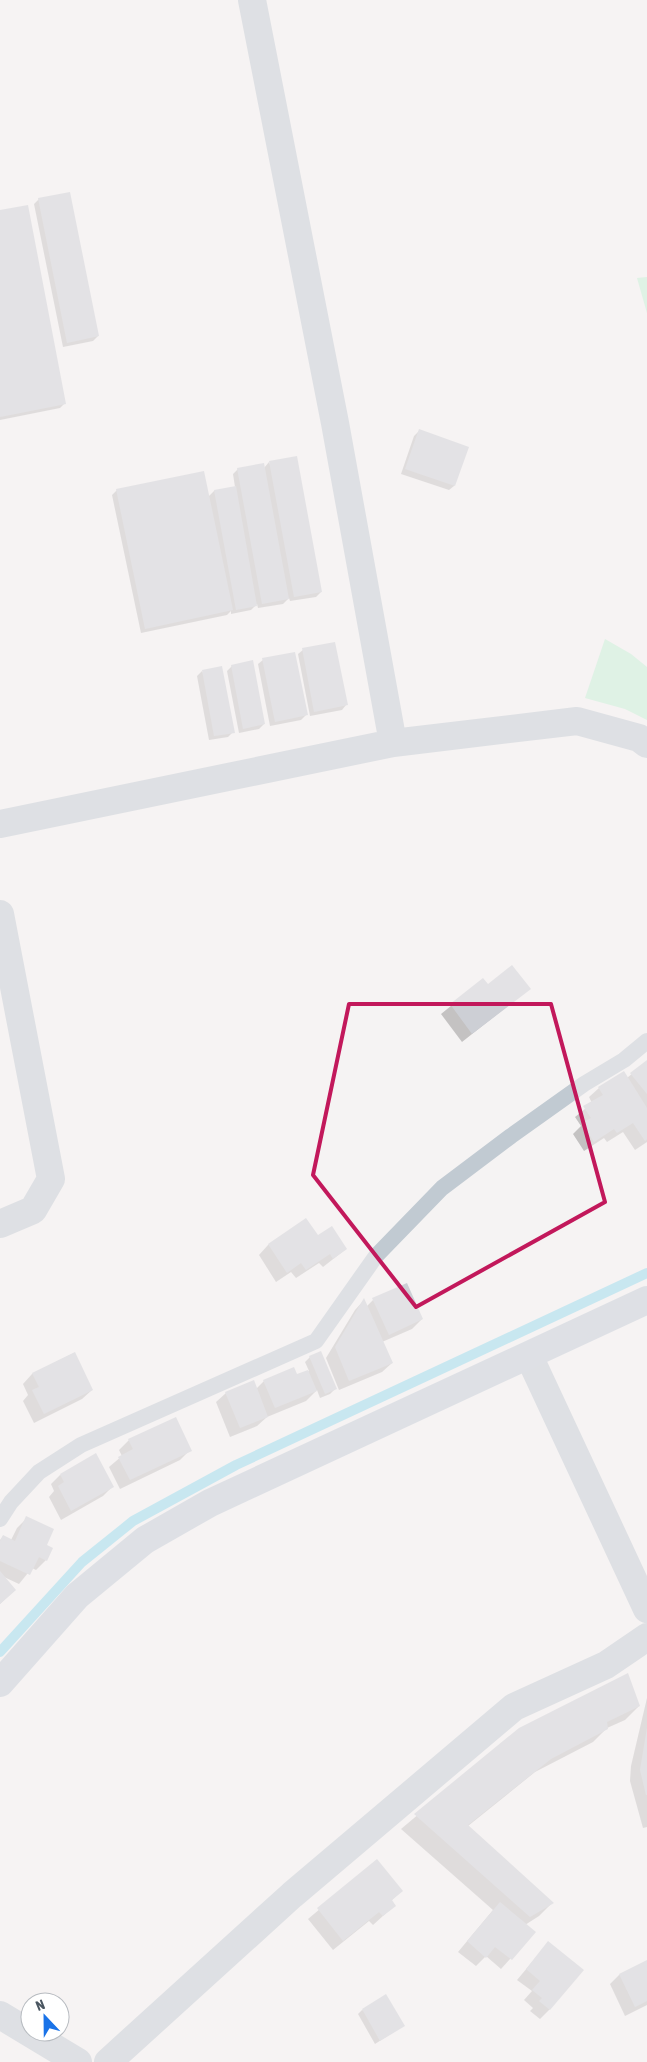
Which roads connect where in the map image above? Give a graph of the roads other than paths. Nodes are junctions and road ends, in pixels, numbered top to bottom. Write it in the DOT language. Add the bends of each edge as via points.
graph roads {
  1 [pos="252,0"];
  2 [pos="393,743"];
  3 [pos="647,744"];
  4 [pos="0,824"];
  5 [pos="0,914"];
  6 [pos="647,1041"];
  7 [pos="0,1224"];
  8 [pos="647,1300"];
  9 [pos="529,1356"];
  10 [pos="0,1518"];
  11 [pos="647,1609"];
  12 [pos="647,1637"];
  13 [pos="0,1683"];
  14 [pos="0,2015"];
  15 [pos="78,2062"];
  16 [pos="108,2062"];
  1 -- 2 [label="street" via="335,423"];
  2 -- 3 [label="street" via="577,721 639,738"];
  2 -- 4 [label="street"];
  5 -- 7 [label="street" via="51,1179 32,1210"];
  6 -- 10 [label="lane" via="442,1188 376,1256 316,1341 82,1445 39,1472"];
  8 -- 9 [label="street"];
  9 -- 11 [label="street"];
  9 -- 13 [label="street" via="210,1503 145,1540 77,1596"];
  12 -- 16 [label="street" via="606,1665 514,1707 292,1896"];
  14 -- 15 [label="street"];
}
